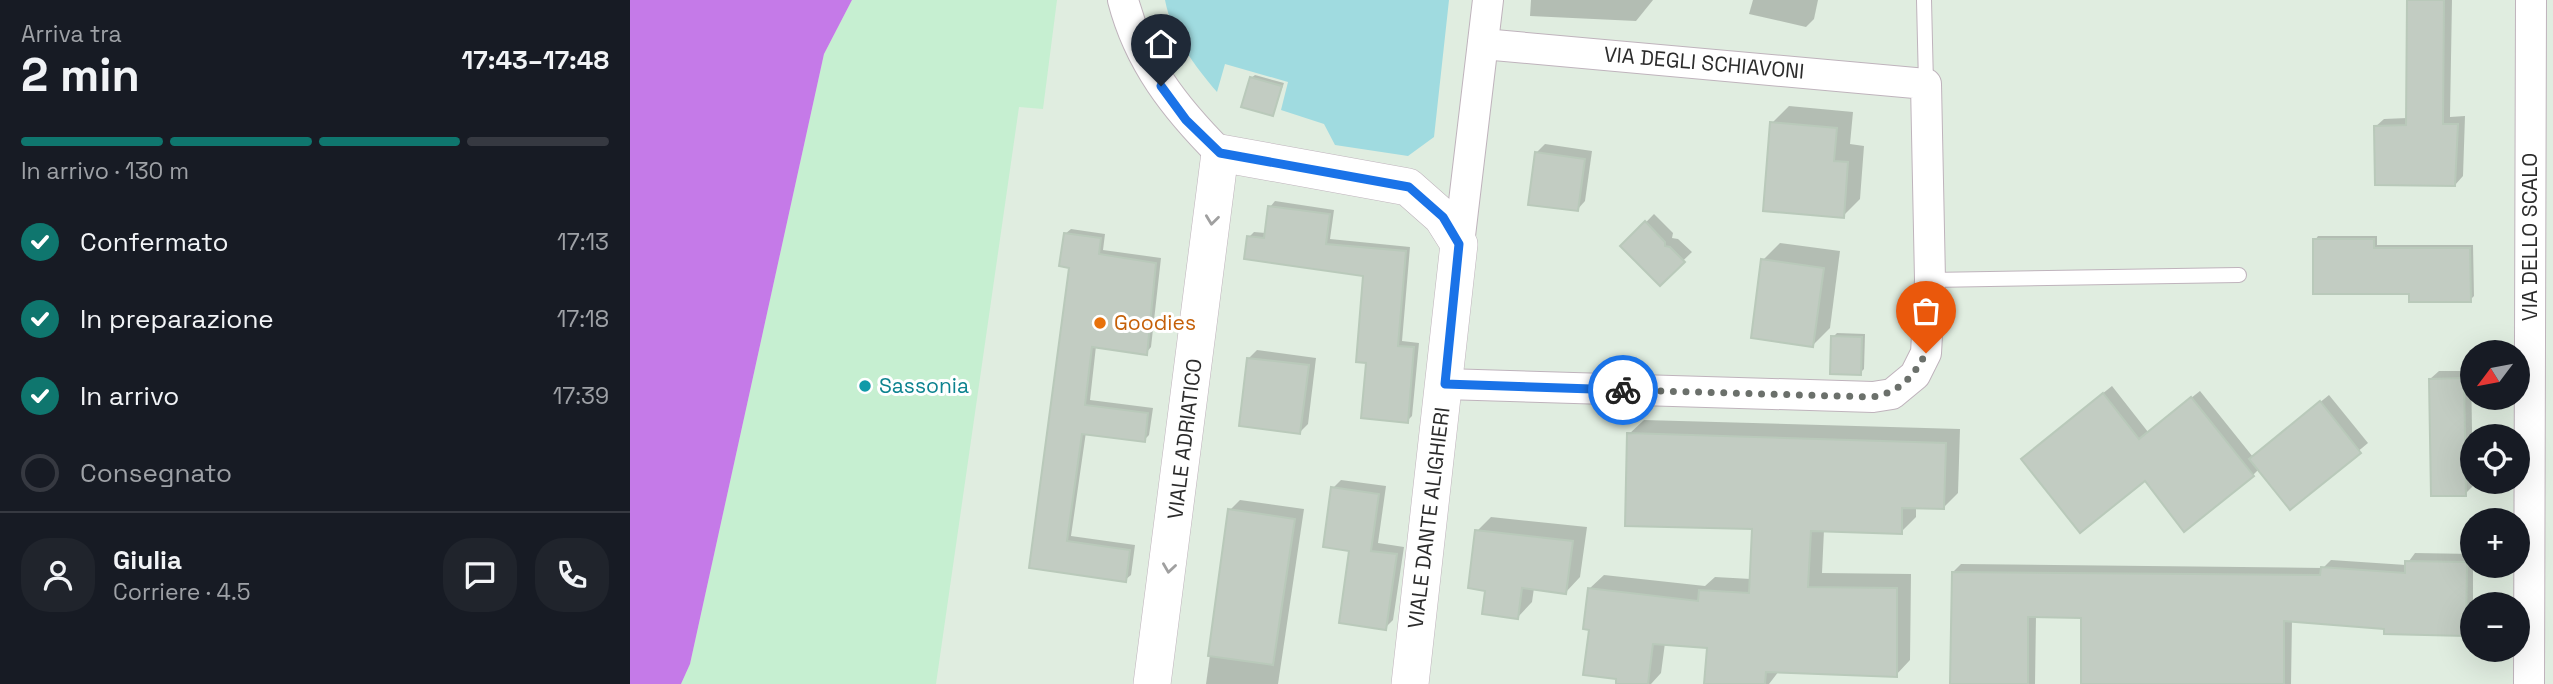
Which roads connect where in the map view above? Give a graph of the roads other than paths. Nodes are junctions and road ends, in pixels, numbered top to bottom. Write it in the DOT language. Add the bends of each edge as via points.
graph roads {
  1 [pos="1124,0"];
  2 [pos="1488,0"];
  3 [pos="1924,0"];
  4 [pos="2530,0"];
  5 [pos="1483,44"];
  6 [pos="1926,84"];
  7 [pos="1220,153"];
  8 [pos="1459,244"];
  9 [pos="2239,275"];
  10 [pos="1930,280"];
  11 [pos="1445,384"];
  12 [pos="1153,684"];
  13 [pos="1409,684"];
  14 [pos="2529,684"];
  1 -- 7 [label="street" via="1129,23 1161,86 1186,120"];
  2 -- 5 [label="street"];
  3 -- 6 [label="lane"];
  4 -- 14 [label="street, VIA DELLO SCALO"];
  5 -- 6 [label="street, VIA DEGLI SCHIAVONI"];
  5 -- 8 [label="street"];
  6 -- 10 [label="street"];
  7 -- 8 [label="street" via="1409,187 1443,217"];
  7 -- 12 [label="street, VIALE ADRIATICO, one-way"];
  8 -- 11 [label="street, VIALE DANTE ALIGHIERI"];
  9 -- 10 [label="lane"];
  10 -- 11 [label="street" via="1926,353 1915,374 1892,394"];
  11 -- 13 [label="street, VIALE DANTE ALIGHIERI"];
}
